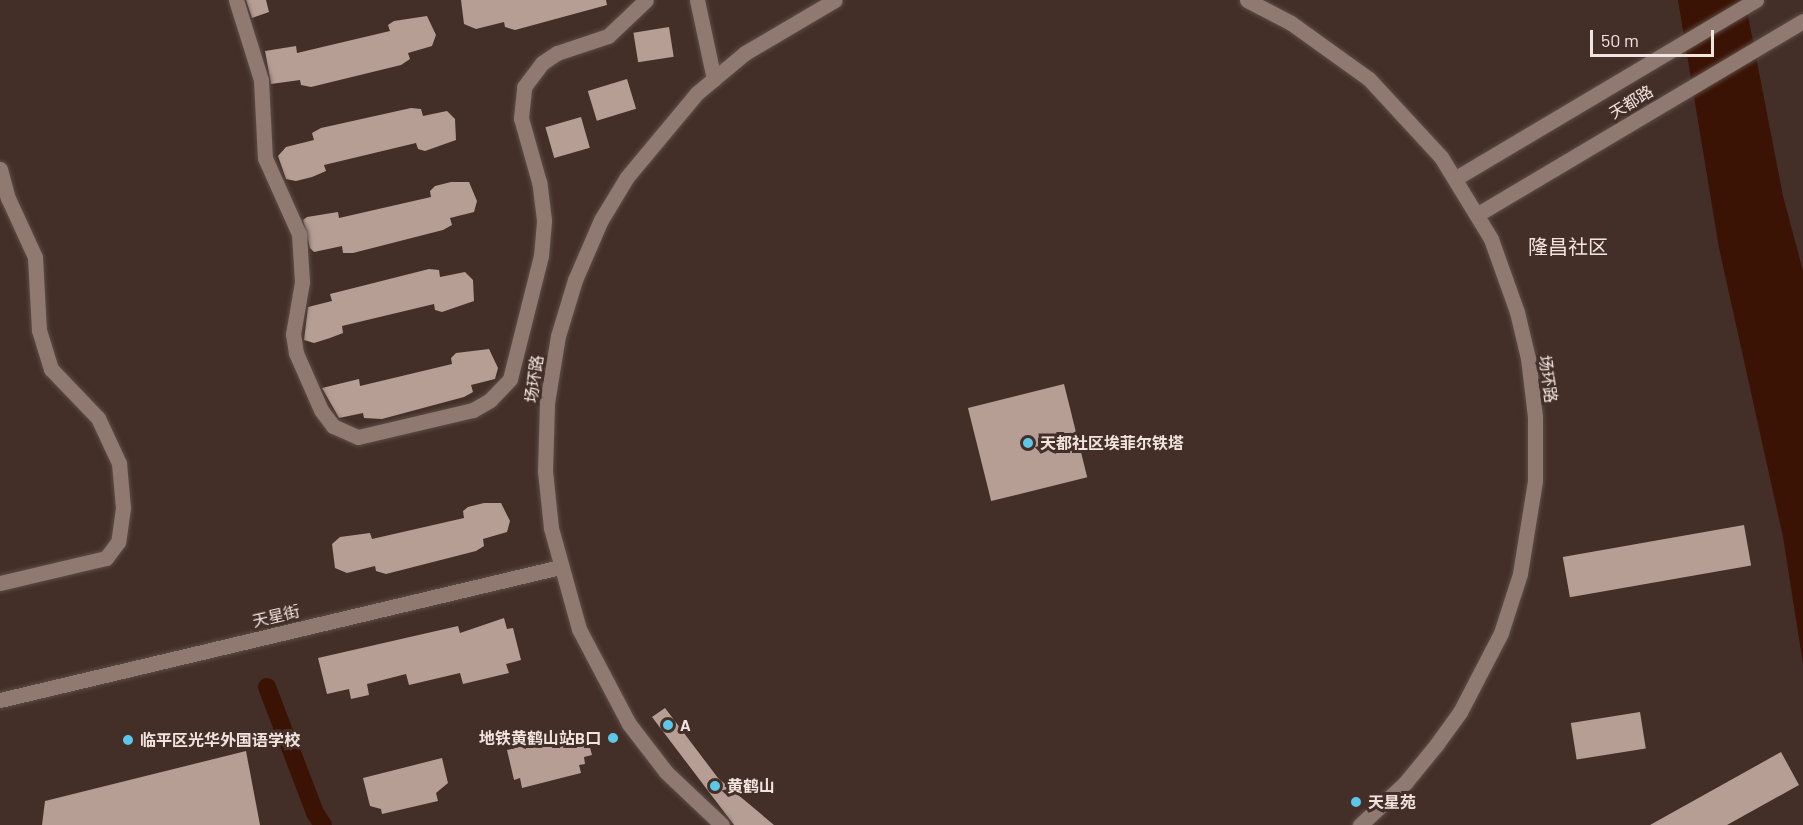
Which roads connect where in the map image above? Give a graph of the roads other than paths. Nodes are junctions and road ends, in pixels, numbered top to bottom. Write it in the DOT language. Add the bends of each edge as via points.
graph roads {
  1 [pos="236,0"];
  2 [pos="646,0"];
  3 [pos="697,0"];
  4 [pos="835,0"];
  5 [pos="1247,0"];
  6 [pos="1756,0"];
  7 [pos="1803,21"];
  8 [pos="714,79"];
  9 [pos="0,169"];
  10 [pos="1456,178"];
  11 [pos="1478,214"];
  12 [pos="560,567"];
  13 [pos="0,583"];
  14 [pos="0,700"];
  15 [pos="722,825"];
  16 [pos="1360,825"];
  1 -- 2 [label="main road" via="261,80 265,158 290,210 301,245 302,282 293,334 296,353 321,410 333,426 357,437 473,410 490,400 510,379 541,255 544,220 539,182 521,118 524,87 542,63 557,52 608,36"];
  3 -- 8 [label="main road"];
  4 -- 8 [label="main road, 场环路" via="774,33"];
  5 -- 10 [label="main road, 场环路" via="1328,47 1369,79 1402,111"];
  6 -- 10 [label="main road, 天都路"];
  7 -- 11 [label="main road, 天都路"];
  8 -- 12 [label="main road, 场环路" via="663,129 627,177 601,220 575,280 558,336 547,403 546,471"];
  9 -- 13 [label="main road" via="8,198 35,257 39,330 51,369 98,418 119,464 123,508 118,542 106,558"];
  10 -- 11 [label="main road, 场环路"];
  11 -- 16 [label="main road, 场环路" via="1503,270 1528,358 1535,417 1530,529 1501,633 1460,712 1405,783"];
  12 -- 14 [label="main road, 天星街"];
  12 -- 15 [label="main road, 场环路" via="579,629 629,724 666,771"];
}
